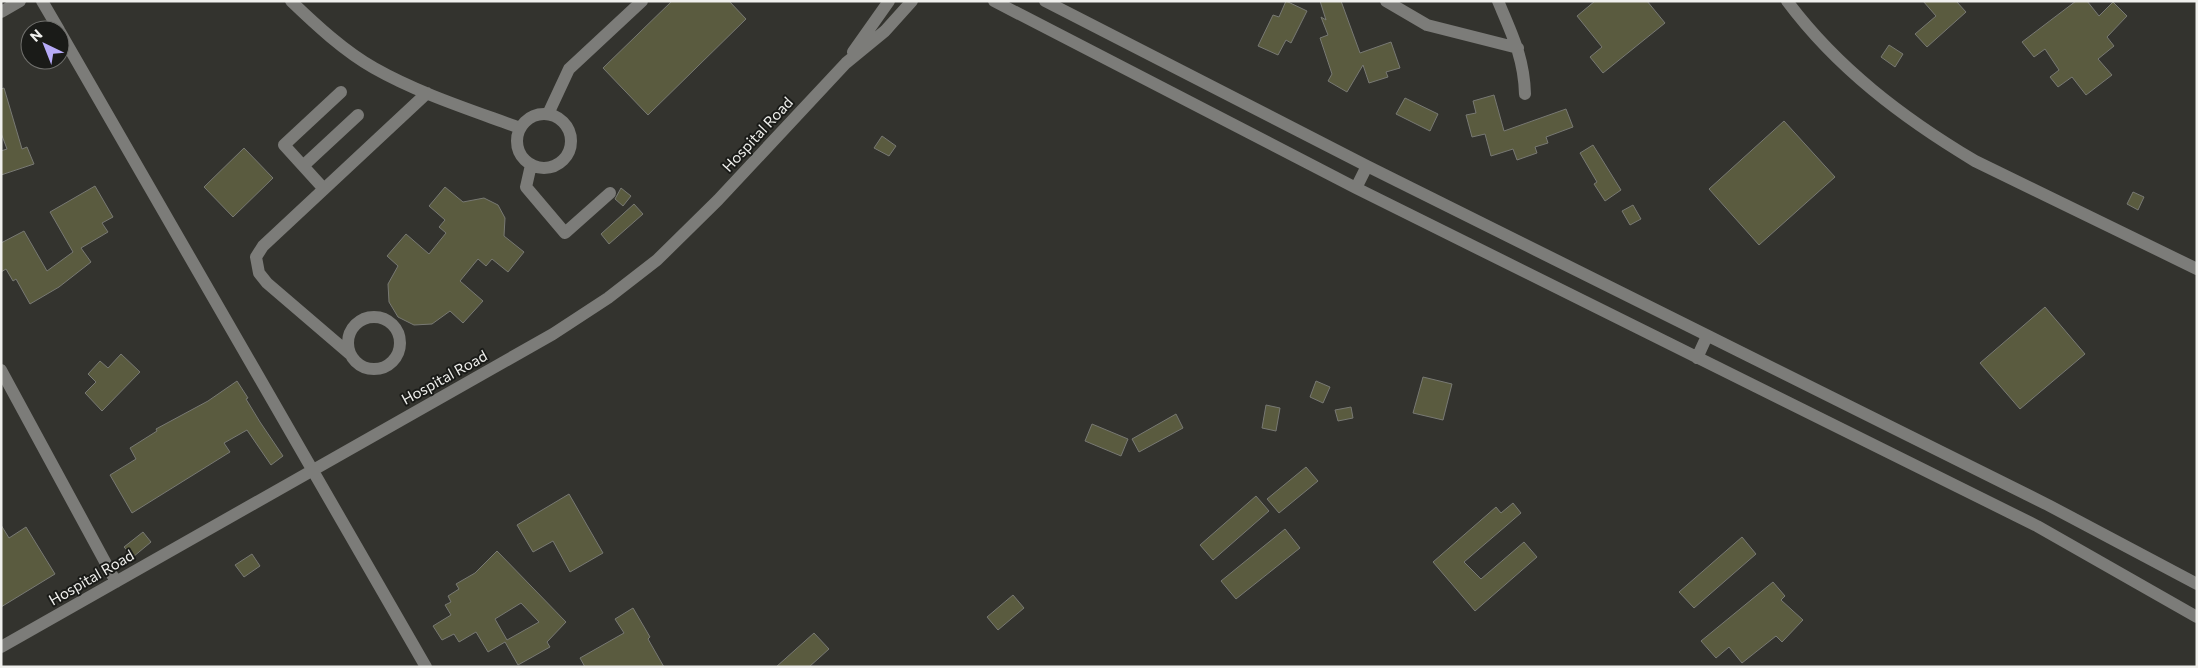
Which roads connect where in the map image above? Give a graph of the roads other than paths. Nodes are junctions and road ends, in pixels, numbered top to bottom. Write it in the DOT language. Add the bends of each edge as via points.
graph roads {
  1 [pos="20,1"];
  2 [pos="42,1"];
  3 [pos="290,1"];
  4 [pos="642,1"];
  5 [pos="889,1"];
  6 [pos="912,1"];
  7 [pos="994,1"];
  8 [pos="1045,1"];
  9 [pos="1386,1"];
  10 [pos="1498,1"];
  11 [pos="1787,1"];
  12 [pos="1019,7"];
  13 [pos="1,12"];
  14 [pos="53,20"];
  15 [pos="70,48"];
  16 [pos="1518,48"];
  17 [pos="846,63"];
  18 [pos="340,92"];
  19 [pos="427,93"];
  20 [pos="1525,94"];
  21 [pos="548,114"];
  22 [pos="358,115"];
  23 [pos="520,128"];
  24 [pos="531,165"];
  25 [pos="303,166"];
  26 [pos="1367,166"];
  27 [pos="1356,188"];
  28 [pos="324,189"];
  29 [pos="610,192"];
  30 [pos="2197,269"];
  31 [pos="1707,336"];
  32 [pos="351,355"];
  33 [pos="1697,358"];
  34 [pos="1,370"];
  35 [pos="314,469"];
  36 [pos="2048,505"];
  37 [pos="2037,526"];
  38 [pos="116,582"];
  39 [pos="2197,584"];
  40 [pos="2197,617"];
  41 [pos="1,647"];
  42 [pos="426,667"];
  1 -- 13 [label="street"];
  2 -- 14 [label="street"];
  3 -- 19 [label="street" via="372,67"];
  4 -- 21 [label="street" via="569,68"];
  5 -- 17 [label="street"];
  6 -- 17 [label="street" via="884,31"];
  7 -- 12 [label="street"];
  8 -- 26 [label="street"];
  9 -- 16 [label="street" via="1427,25"];
  10 -- 16 [label="street"];
  11 -- 30 [label="street" via="1814,36 1851,72 1944,143"];
  12 -- 27 [label="street"];
  15 -- 35 [label="street"];
  16 -- 20 [label="street" via="1524,70"];
  17 -- 35 [label="street, Hospital Road" via="718,200 657,260 608,298 553,334"];
  18 -- 25 [label="street" via="284,145"];
  19 -- 23 [label="street"];
  19 -- 28 [label="street"];
  21 -- 23 [label="street" via="532,116"];
  21 -- 24 [label="street" via="563,122 568,129 571,137 568,153 563,160 548,168"];
  22 -- 25 [label="street"];
  23 -- 24 [label="street" via="517,145 524,160"];
  24 -- 29 [label="street" via="526,187 565,233"];
  25 -- 28 [label="street"];
  26 -- 27 [label="street"];
  26 -- 31 [label="street"];
  27 -- 33 [label="street"];
  28 -- 32 [label="street" via="263,246 256,263 267,284"];
  31 -- 33 [label="street"];
  31 -- 36 [label="street"];
  32 -- 32 [label="street" via="364,367 382,368 396,357 400,339 398,331 384,319 367,318 358,322 349,337"];
  33 -- 37 [label="street"];
  34 -- 38 [label="street"];
  35 -- 38 [label="street, Hospital Road"];
  35 -- 42 [label="street"];
  36 -- 37 [label="street"];
  36 -- 39 [label="street"];
  37 -- 40 [label="street"];
  38 -- 41 [label="street, Hospital Road"];
}
